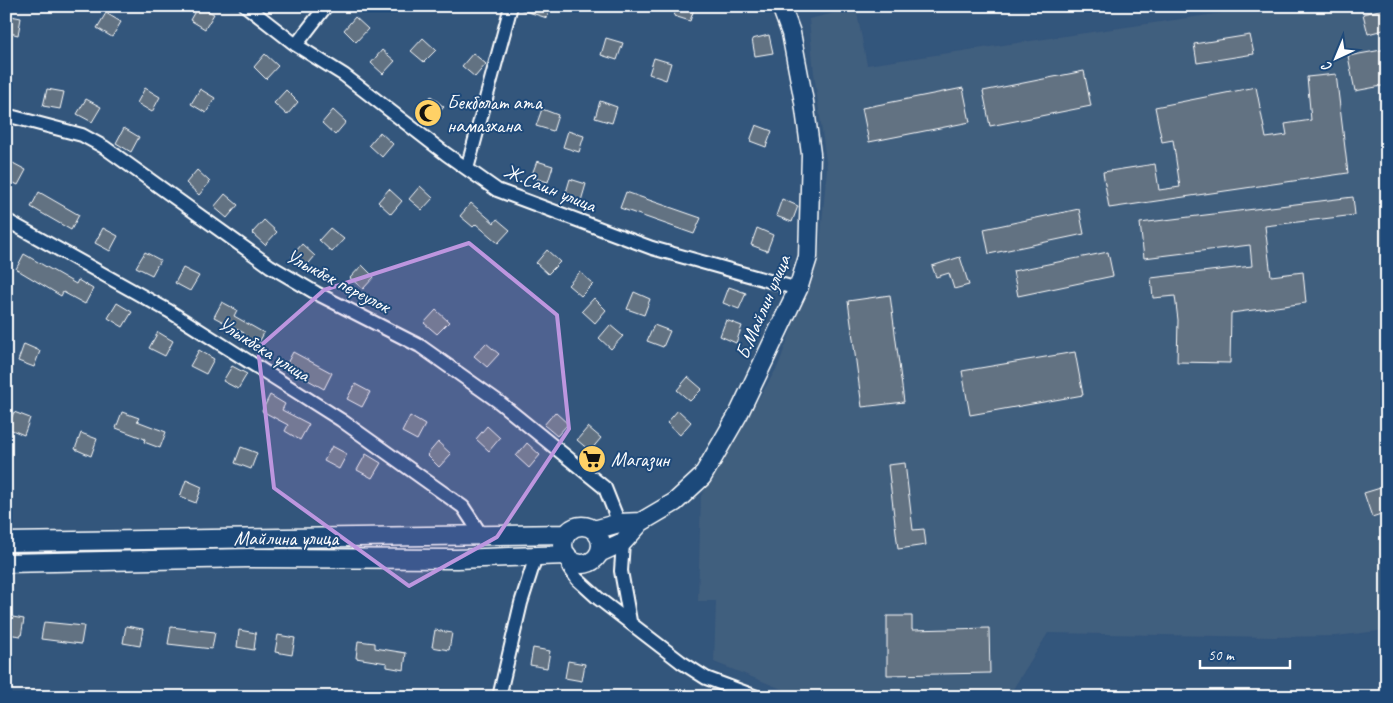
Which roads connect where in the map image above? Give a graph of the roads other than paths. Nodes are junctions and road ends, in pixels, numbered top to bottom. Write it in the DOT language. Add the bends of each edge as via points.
graph roads {
  1 [pos="246,6"];
  2 [pos="326,6"];
  3 [pos="510,6"];
  4 [pos="781,6"];
  5 [pos="296,44"];
  6 [pos="6,115"];
  7 [pos="467,169"];
  8 [pos="6,220"];
  9 [pos="798,289"];
  10 [pos="641,522"];
  11 [pos="619,523"];
  12 [pos="594,530"];
  13 [pos="567,534"];
  14 [pos="482,536"];
  15 [pos="6,542"];
  16 [pos="623,542"];
  17 [pos="599,553"];
  18 [pos="536,556"];
  19 [pos="568,556"];
  20 [pos="6,563"];
  21 [pos="630,621"];
  22 [pos="499,697"];
  23 [pos="757,697"];
  1 -- 5 [label="street, Ж.Саин улица"];
  2 -- 5 [label="street"];
  3 -- 7 [label="street"];
  4 -- 9 [label="street, Б.Майлин улица" via="791,33 811,154 808,257"];
  5 -- 7 [label="street, Ж.Саин улица"];
  6 -- 11 [label="street, Улыкбек переулок" via="82,135 104,147 270,266 420,346 499,402 529,429 585,470 605,488"];
  7 -- 9 [label="street, Ж.Саин улица" via="497,190 652,248"];
  8 -- 14 [label="street, Улыкбека улица" via="169,311 341,420 463,507"];
  9 -- 10 [label="street, Б.Майлин улица" via="739,413 702,477 675,502"];
  10 -- 11 [label="street, Б.Майлин улица"];
  10 -- 16 [label="street, Б.Майлин улица"];
  11 -- 12 [label="street, Б.Майлин улица"];
  12 -- 13 [label="street, Майлина улица" via="580,526"];
  12 -- 17 [label="street" via="601,545"];
  13 -- 14 [label="street, Майлина улица"];
  13 -- 19 [label="street" via="564,541"];
  14 -- 15 [label="street, Майлина улица"];
  16 -- 17 [label="street, Б.Майлин улица"];
  16 -- 21 [label="street" via="621,571"];
  17 -- 19 [label="street, Майлина улица" via="588,562 580,563"];
  18 -- 19 [label="street, Майлина улица"];
  18 -- 20 [label="street, Майлина улица"];
  18 -- 22 [label="street" via="521,603"];
  19 -- 21 [label="street" via="569,567 577,579 599,600"];
  21 -- 23 [label="street" via="706,678"];
}
